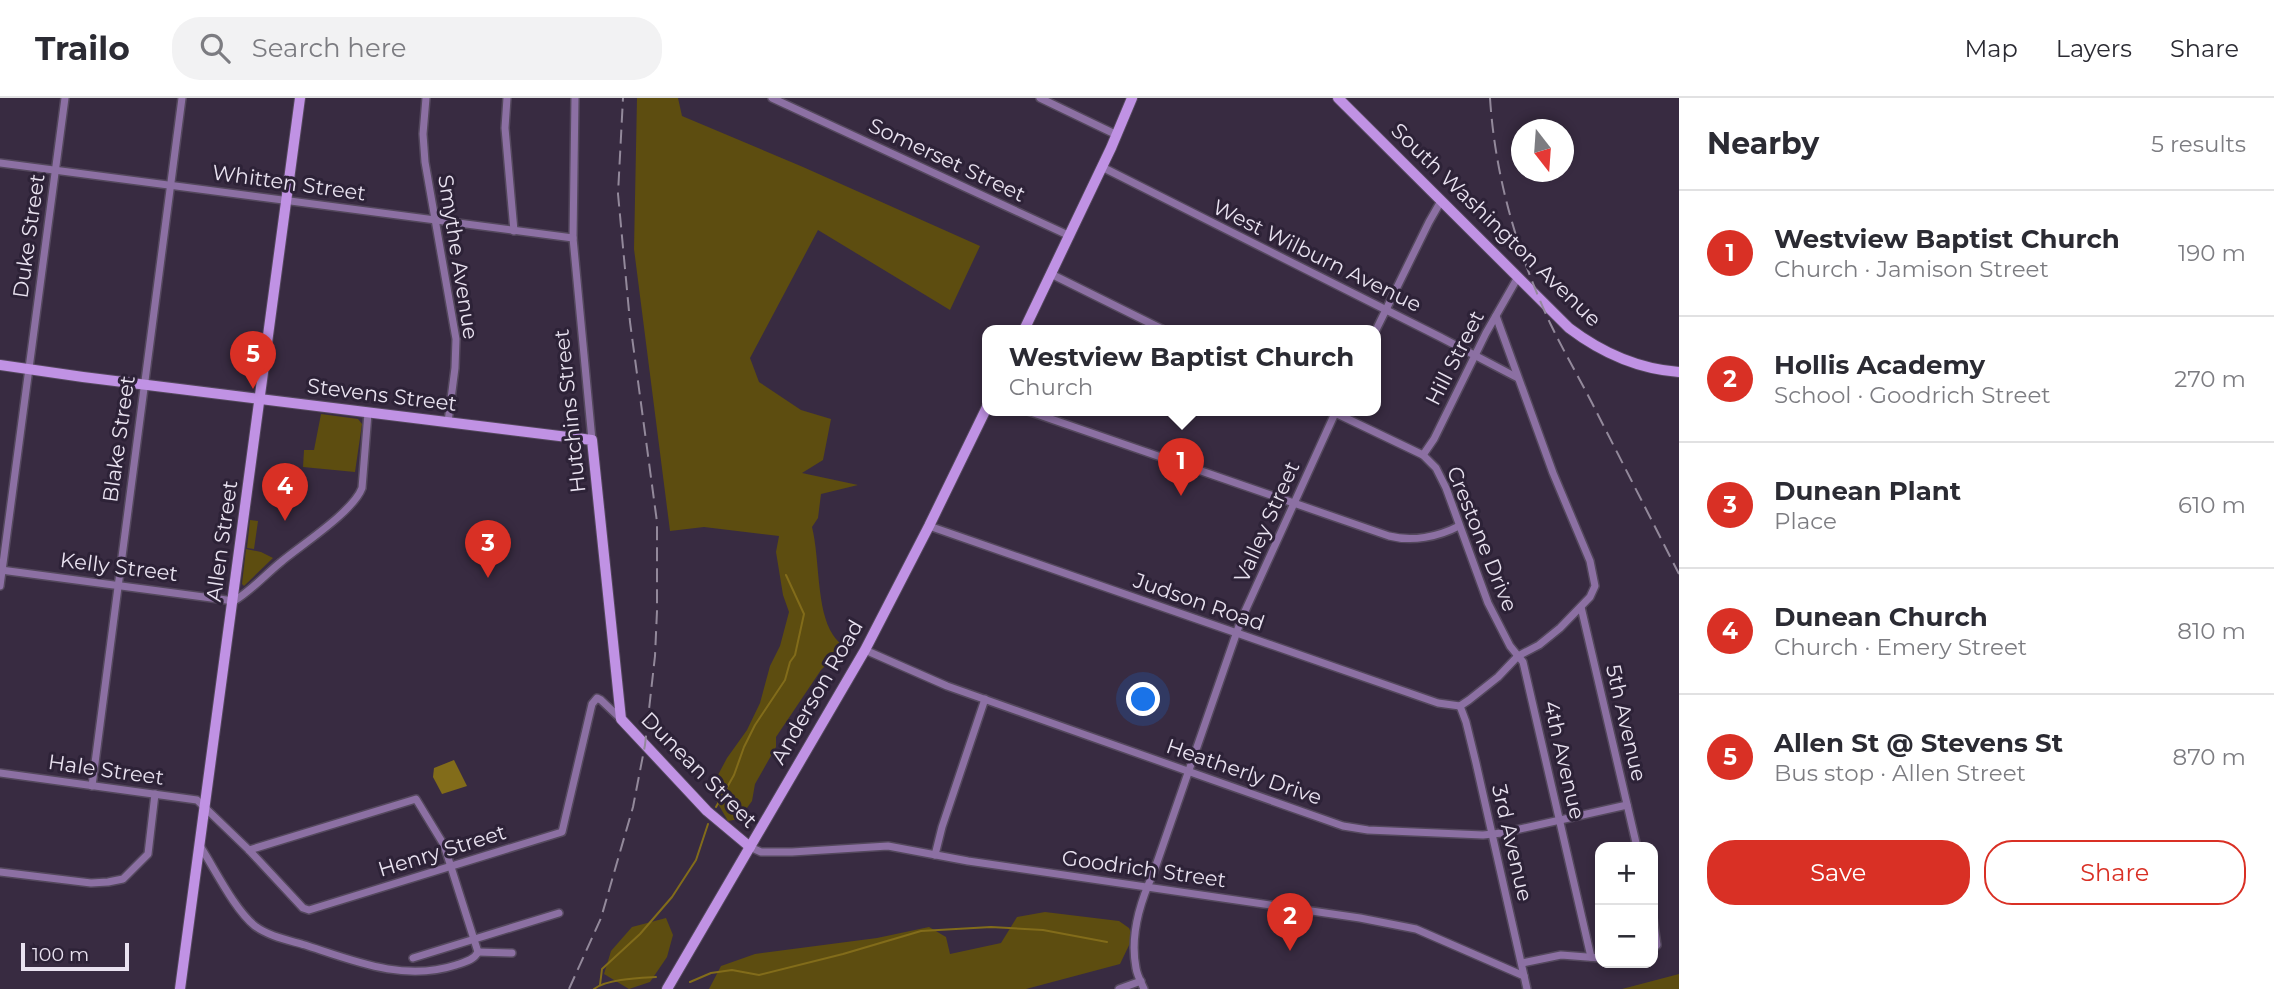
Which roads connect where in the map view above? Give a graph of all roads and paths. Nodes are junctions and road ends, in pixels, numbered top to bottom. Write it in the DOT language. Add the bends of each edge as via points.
graph roads {
  1 [pos="65,98"];
  2 [pos="182,98"];
  3 [pos="300,98"];
  4 [pos="426,98"];
  5 [pos="507,98"];
  6 [pos="575,98"];
  7 [pos="772,98"];
  8 [pos="1040,98"];
  9 [pos="1132,98"];
  10 [pos="1338,98"];
  11 [pos="1117,135"];
  12 [pos="0,163"];
  13 [pos="1102,167"];
  14 [pos="56,170"];
  15 [pos="170,185"];
  16 [pos="286,201"];
  17 [pos="1441,201"];
  18 [pos="435,220"];
  19 [pos="514,231"];
  20 [pos="1070,236"];
  21 [pos="573,238"];
  22 [pos="1051,274"];
  23 [pos="1518,277"];
  24 [pos="1387,310"];
  25 [pos="1496,316"];
  26 [pos="1026,325"];
  27 [pos="1154,325"];
  28 [pos="1379,325"];
  29 [pos="1475,355"];
  30 [pos="0,365"];
  31 [pos="29,370"];
  32 [pos="1679,372"];
  33 [pos="1516,377"];
  34 [pos="144,385"];
  35 [pos="260,400"];
  36 [pos="368,413"];
  37 [pos="983,416"];
  38 [pos="1042,416"];
  39 [pos="1332,416"];
  40 [pos="1344,416"];
  41 [pos="448,422"];
  42 [pos="592,440"];
  43 [pos="1423,454"];
  44 [pos="1295,503"];
  45 [pos="929,526"];
  46 [pos="1459,526"];
  47 [pos="1,570"];
  48 [pos="0,586"];
  49 [pos="117,586"];
  50 [pos="234,601"];
  51 [pos="1581,607"];
  52 [pos="1237,633"];
  53 [pos="864,650"];
  54 [pos="1518,656"];
  55 [pos="985,699"];
  56 [pos="1460,706"];
  57 [pos="621,719"];
  58 [pos="1188,772"];
  59 [pos="0,773"];
  60 [pos="92,786"];
  61 [pos="155,794"];
  62 [pos="205,805"];
  63 [pos="1627,805"];
  64 [pos="1560,820"];
  65 [pos="1492,834"];
  66 [pos="1636,842"];
  67 [pos="200,846"];
  68 [pos="750,847"];
  69 [pos="249,850"];
  70 [pos="935,855"];
  71 [pos="451,867"];
  72 [pos="0,872"];
  73 [pos="1147,887"];
  74 [pos="559,912"];
  75 [pos="475,938"];
  76 [pos="478,952"];
  77 [pos="512,953"];
  78 [pos="1591,957"];
  79 [pos="1595,957"];
  80 [pos="413,958"];
  81 [pos="1522,963"];
  82 [pos="1524,976"];
  83 [pos="1142,985"];
  84 [pos="180,989"];
  85 [pos="667,989"];
  86 [pos="1119,989"];
  87 [pos="1527,989"];
  1 -- 14 [label="street, Duke Street"];
  2 -- 15 [label="street, Blake Street"];
  3 -- 16 [label="street, Allen Street"];
  4 -- 18 [label="street, Smythe Avenue" via="423,147"];
  5 -- 19 [label="street" via="505,128"];
  6 -- 21 [label="street, Hutchins Street"];
  7 -- 20 [label="street, Somerset Street"];
  8 -- 11 [label="street"];
  9 -- 11 [label="street"];
  10 -- 17 [label="street, South Washington Avenue"];
  11 -- 13 [label="street"];
  12 -- 14 [label="street, Whitten Street"];
  13 -- 20 [label="street"];
  13 -- 24 [label="street, West Wilburn Avenue"];
  14 -- 15 [label="street, Whitten Street"];
  14 -- 31 [label="street, Duke Street"];
  15 -- 16 [label="street, Whitten Street"];
  15 -- 34 [label="street, Blake Street"];
  16 -- 18 [label="street, Whitten Street"];
  16 -- 35 [label="street, Allen Street"];
  17 -- 23 [label="street, South Washington Avenue"];
  17 -- 24 [label="street"];
  18 -- 19 [label="street, Whitten Street"];
  18 -- 41 [label="street, Smythe Avenue" via="456,339"];
  19 -- 21 [label="street, Whitten Street"];
  20 -- 22 [label="street"];
  21 -- 42 [label="street, Hutchins Street"];
  22 -- 26 [label="street"];
  22 -- 27 [label="street"];
  23 -- 25 [label="street, Hill Street"];
  23 -- 32 [label="street, South Washington Avenue" via="1569,328 1595,346 1640,365"];
  24 -- 28 [label="street"];
  24 -- 29 [label="street, West Wilburn Avenue"];
  25 -- 29 [label="street, Hill Street"];
  25 -- 33 [label="street"];
  29 -- 33 [label="street, West Wilburn Avenue"];
  29 -- 43 [label="street, Hill Street"];
  30 -- 31 [label="street, Stevens Street"];
  31 -- 34 [label="street, Stevens Street"];
  31 -- 47 [label="street, Duke Street"];
  33 -- 51 [label="street" via="1593,571 1594,589"];
  34 -- 35 [label="street, Stevens Street"];
  34 -- 49 [label="street, Blake Street"];
  35 -- 36 [label="street, Stevens Street"];
  35 -- 50 [label="street, Allen Street"];
  36 -- 41 [label="street, Stevens Street"];
  36 -- 50 [label="street" via="360,495"];
  37 -- 45 [label="street, Anderson Road"];
  38 -- 44 [label="street"];
  39 -- 44 [label="street, Valley Street"];
  40 -- 43 [label="street, Crestone Drive"];
  41 -- 42 [label="street, Stevens Street"];
  42 -- 57 [label="street, Hutchins Street"];
  43 -- 46 [label="street, Crestone Drive" via="1443,479"];
  44 -- 46 [label="street" via="1400,539 1422,538"];
  44 -- 52 [label="street, Valley Street"];
  45 -- 52 [label="street, Judson Road"];
  45 -- 53 [label="street, Anderson Road"];
  46 -- 54 [label="street, Crestone Drive" via="1488,603"];
  47 -- 48 [label="street, Duke Street"];
  47 -- 49 [label="street, Kelly Street"];
  49 -- 50 [label="street, Kelly Street"];
  49 -- 60 [label="street, Blake Street"];
  50 -- 62 [label="street, Allen Street"];
  51 -- 54 [label="street" via="1539,645"];
  51 -- 63 [label="street, 5th Avenue"];
  52 -- 56 [label="street, Judson Road" via="1438,703"];
  52 -- 58 [label="street, Valley Street"];
  53 -- 55 [label="street, Heatherly Drive"];
  53 -- 68 [label="street, Anderson Road"];
  54 -- 56 [label="street"];
  54 -- 64 [label="street, 4th Avenue" via="1527,673"];
  55 -- 58 [label="street, Heatherly Drive"];
  55 -- 70 [label="street"];
  56 -- 65 [label="street, 3rd Avenue"];
  57 -- 68 [label="street, Dunean Street" via="707,811"];
  57 -- 71 [label="street, Henry Street" via="601,700 592,704 562,832"];
  58 -- 65 [label="street, Heatherly Drive" via="1353,828"];
  58 -- 73 [label="street, Valley Street"];
  59 -- 60 [label="street, Hale Street"];
  60 -- 61 [label="street, Hale Street"];
  61 -- 62 [label="street, Hale Street"];
  61 -- 72 [label="street" via="148,854 123,879 91,883"];
  62 -- 67 [label="street, Allen Street"];
  62 -- 69 [label="street, Henry Street"];
  63 -- 64 [label="street, Heatherly Drive"];
  63 -- 66 [label="street, 5th Avenue"];
  64 -- 65 [label="street, Heatherly Drive"];
  64 -- 78 [label="street, 4th Avenue"];
  65 -- 81 [label="street, 3rd Avenue"];
  67 -- 76 [label="street" via="247,919 268,933 354,962 400,971 448,967 473,959"];
  67 -- 84 [label="street, Allen Street"];
  68 -- 70 [label="street, Goodrich Street" via="761,852 792,852 879,845"];
  68 -- 85 [label="street, Anderson Road"];
  69 -- 71 [label="street, Henry Street" via="305,910"];
  69 -- 71 [label="street" via="416,799 437,830"];
  70 -- 73 [label="street, Goodrich Street"];
  71 -- 75 [label="street"];
  73 -- 82 [label="street, Goodrich Street" via="1396,924"];
  73 -- 83 [label="street, Valley Street" via="1135,942 1136,970"];
  74 -- 75 [label="street"];
  75 -- 76 [label="street"];
  75 -- 80 [label="street"];
  76 -- 77 [label="street"];
  78 -- 79 [label="street"];
  78 -- 81 [label="street" via="1561,956"];
  81 -- 82 [label="street, 3rd Avenue"];
  82 -- 87 [label="street, 3rd Avenue"];
  83 -- 86 [label="street"];
}
